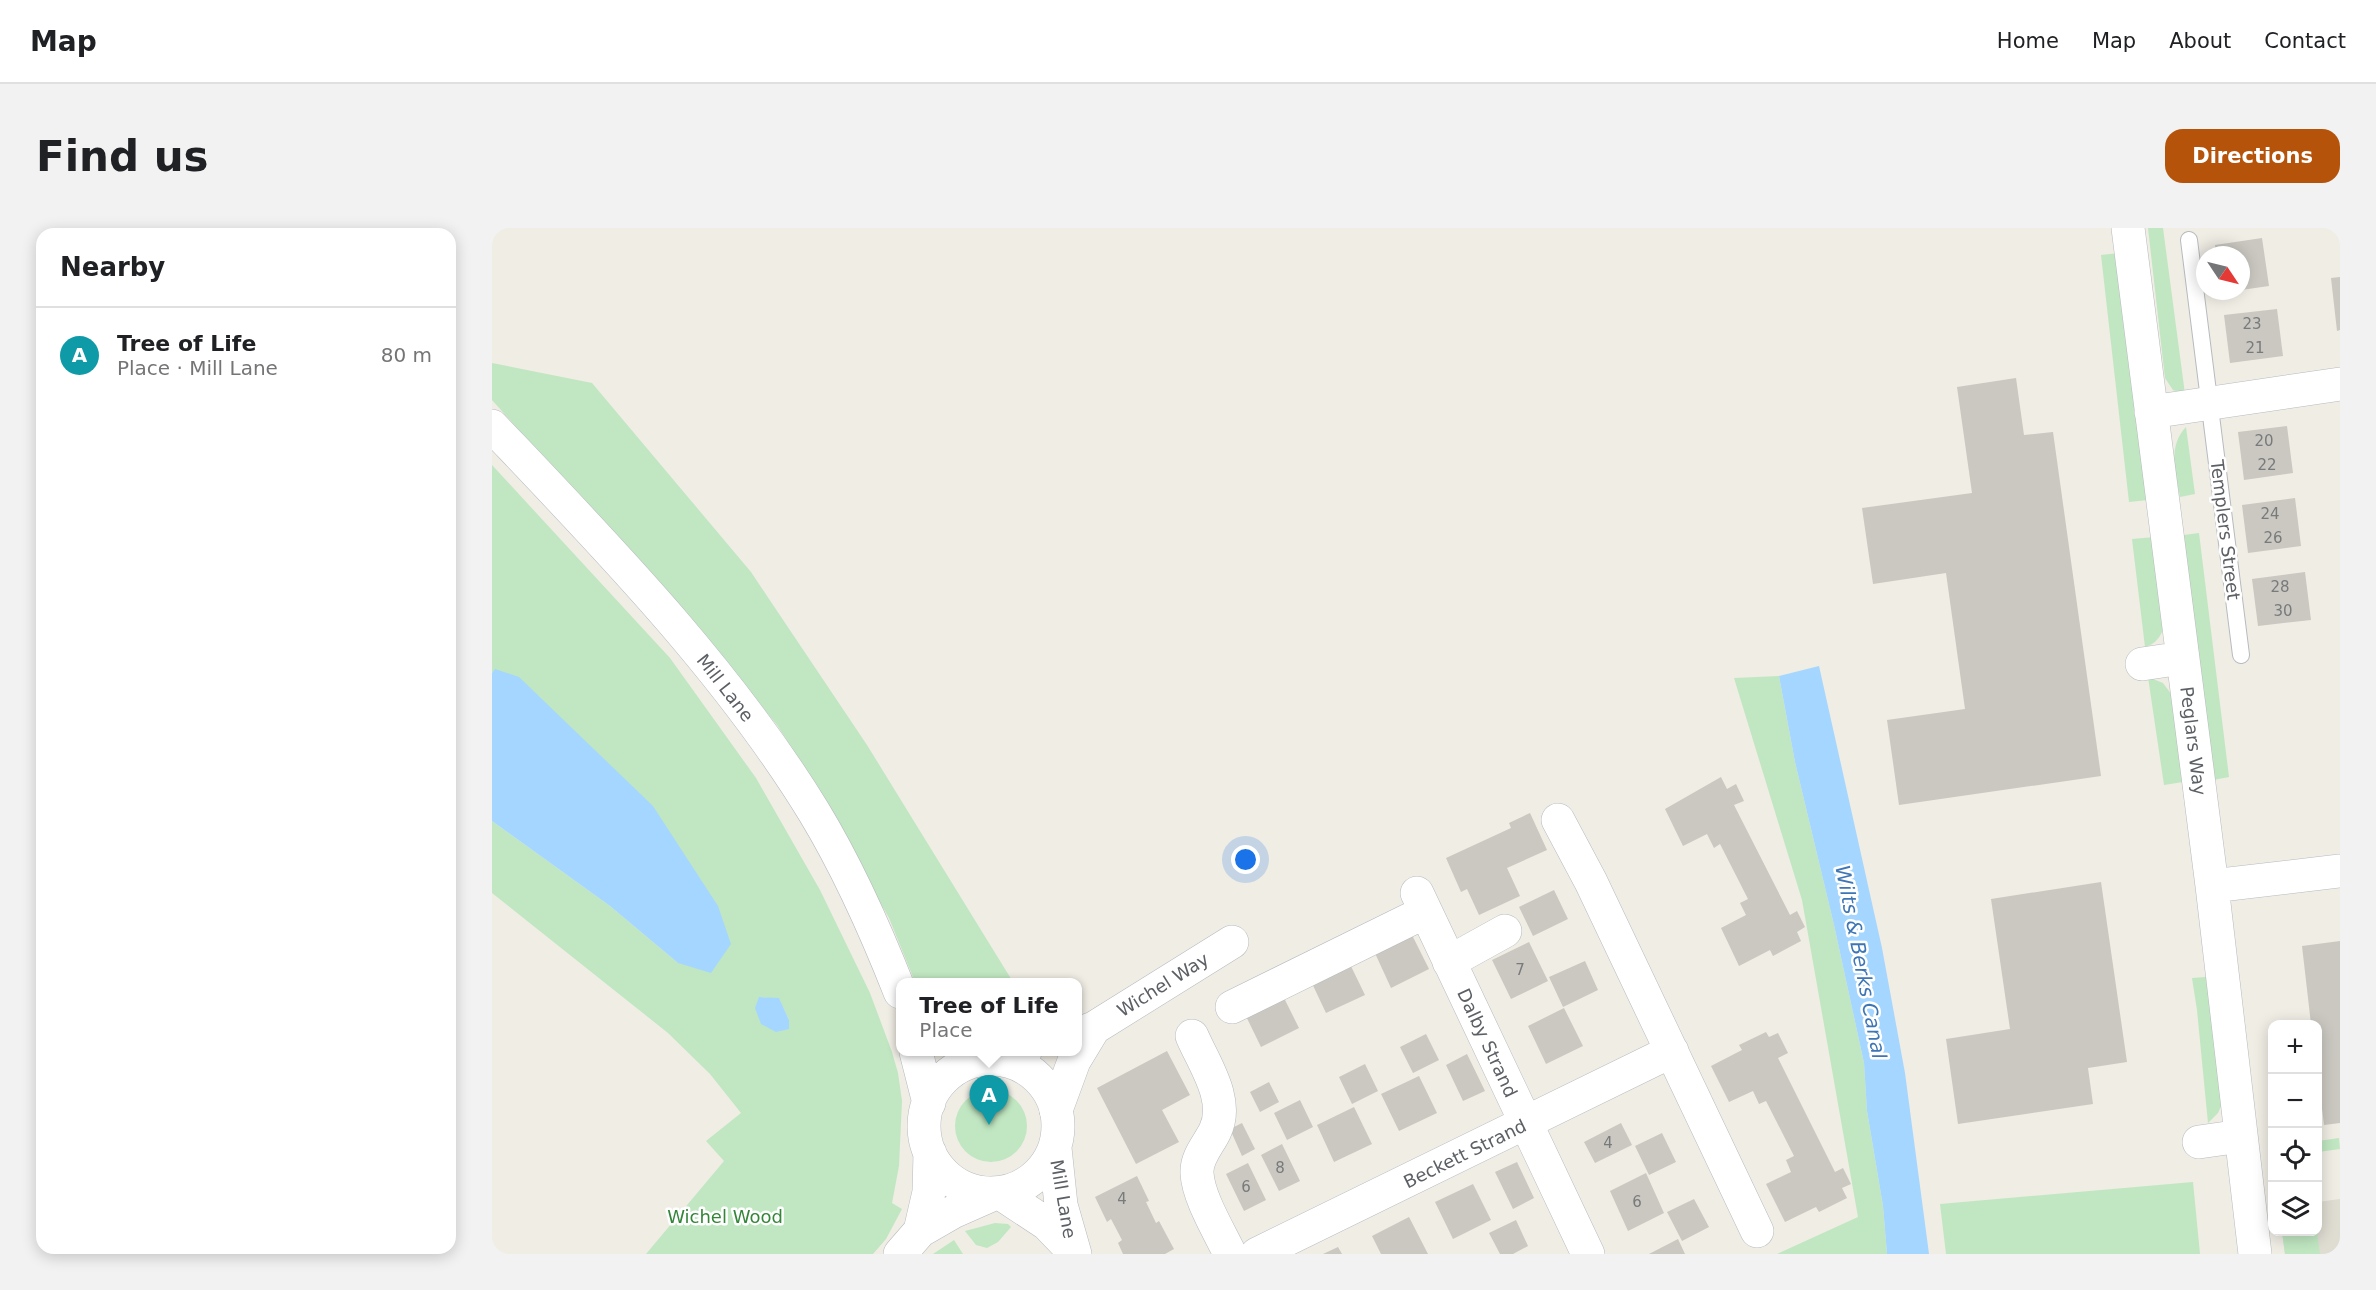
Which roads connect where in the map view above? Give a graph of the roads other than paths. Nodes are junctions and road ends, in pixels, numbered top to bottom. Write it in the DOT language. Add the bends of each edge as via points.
graph roads {
  1 [pos="2128,228"];
  2 [pos="2189,240"];
  3 [pos="2340,384"];
  4 [pos="2209,404"];
  5 [pos="2151,412"];
  6 [pos="492,426"];
  7 [pos="2241,655"];
  8 [pos="2182,658"];
  9 [pos="2142,664"];
  10 [pos="1558,820"];
  11 [pos="2340,871"];
  12 [pos="2212,886"];
  13 [pos="1505,931"];
  14 [pos="1232,942"];
  15 [pos="1449,962"];
  16 [pos="896,983"];
  17 [pos="1232,1007"];
  18 [pos="1086,1030"];
  19 [pos="1192,1036"];
  20 [pos="1672,1051"];
  21 [pos="917,1056"];
  22 [pos="992,1056"];
  23 [pos="1076,1056"];
  24 [pos="929,1103"];
  25 [pos="1056,1110"];
  26 [pos="1525,1125"];
  27 [pos="2241,1136"];
  28 [pos="2199,1142"];
  29 [pos="1054,1148"];
  30 [pos="930,1153"];
  31 [pos="998,1193"];
  32 [pos="1757,1231"];
  33 [pos="910,1242"];
  34 [pos="1074,1252"];
  35 [pos="1230,1254"];
  36 [pos="1257,1254"];
  37 [pos="1588,1254"];
  38 [pos="2255,1254"];
  1 -- 5 [label="street, Peglars Way"];
  2 -- 4 [label="lane, Templers Street"];
  3 -- 4 [label="street"];
  4 -- 5 [label="street"];
  4 -- 7 [label="lane, Templers Street"];
  5 -- 8 [label="street, Peglars Way"];
  6 -- 16 [label="street, Mill Lane" via="596,536 753,723 814,813 852,883"];
  8 -- 9 [label="street"];
  8 -- 12 [label="street, Peglars Way"];
  10 -- 20 [label="street"];
  11 -- 12 [label="street"];
  12 -- 27 [label="street, Peglars Way"];
  13 -- 15 [label="street"];
  14 -- 18 [label="street, Wichel Way"];
  15 -- 17 [label="street, Dalby Strand" via="1421,903"];
  15 -- 26 [label="street, Dalby Strand"];
  19 -- 35 [label="street" via="1220,1100 1214,1133 1197,1174"];
  20 -- 26 [label="street, Beckett Strand"];
  20 -- 32 [label="street"];
  21 -- 24 [label="street, Mill Lane"];
  22 -- 24 [label="street, Mill Lane" via="949,1074"];
  22 -- 25 [label="street, Mill Lane" via="1034,1075 1048,1091"];
  23 -- 25 [label="street, Wichel Way"];
  24 -- 30 [label="street, Mill Lane" via="925,1128"];
  25 -- 29 [label="street, Mill Lane" via="1059,1129"];
  26 -- 36 [label="street, Beckett Strand"];
  26 -- 37 [label="street, Dalby Strand"];
  27 -- 28 [label="street"];
  27 -- 38 [label="street, Peglars Way"];
  29 -- 31 [label="street, Mill Lane" via="1046,1166 1032,1180"];
  29 -- 34 [label="street, Mill Lane" via="1061,1205"];
  30 -- 31 [label="street, Mill Lane" via="939,1168 960,1186"];
  30 -- 33 [label="street" via="929,1192"];
  31 -- 33 [label="street" via="953,1212"];
  31 -- 34 [label="street, Mill Lane" via="1047,1224"];
}
